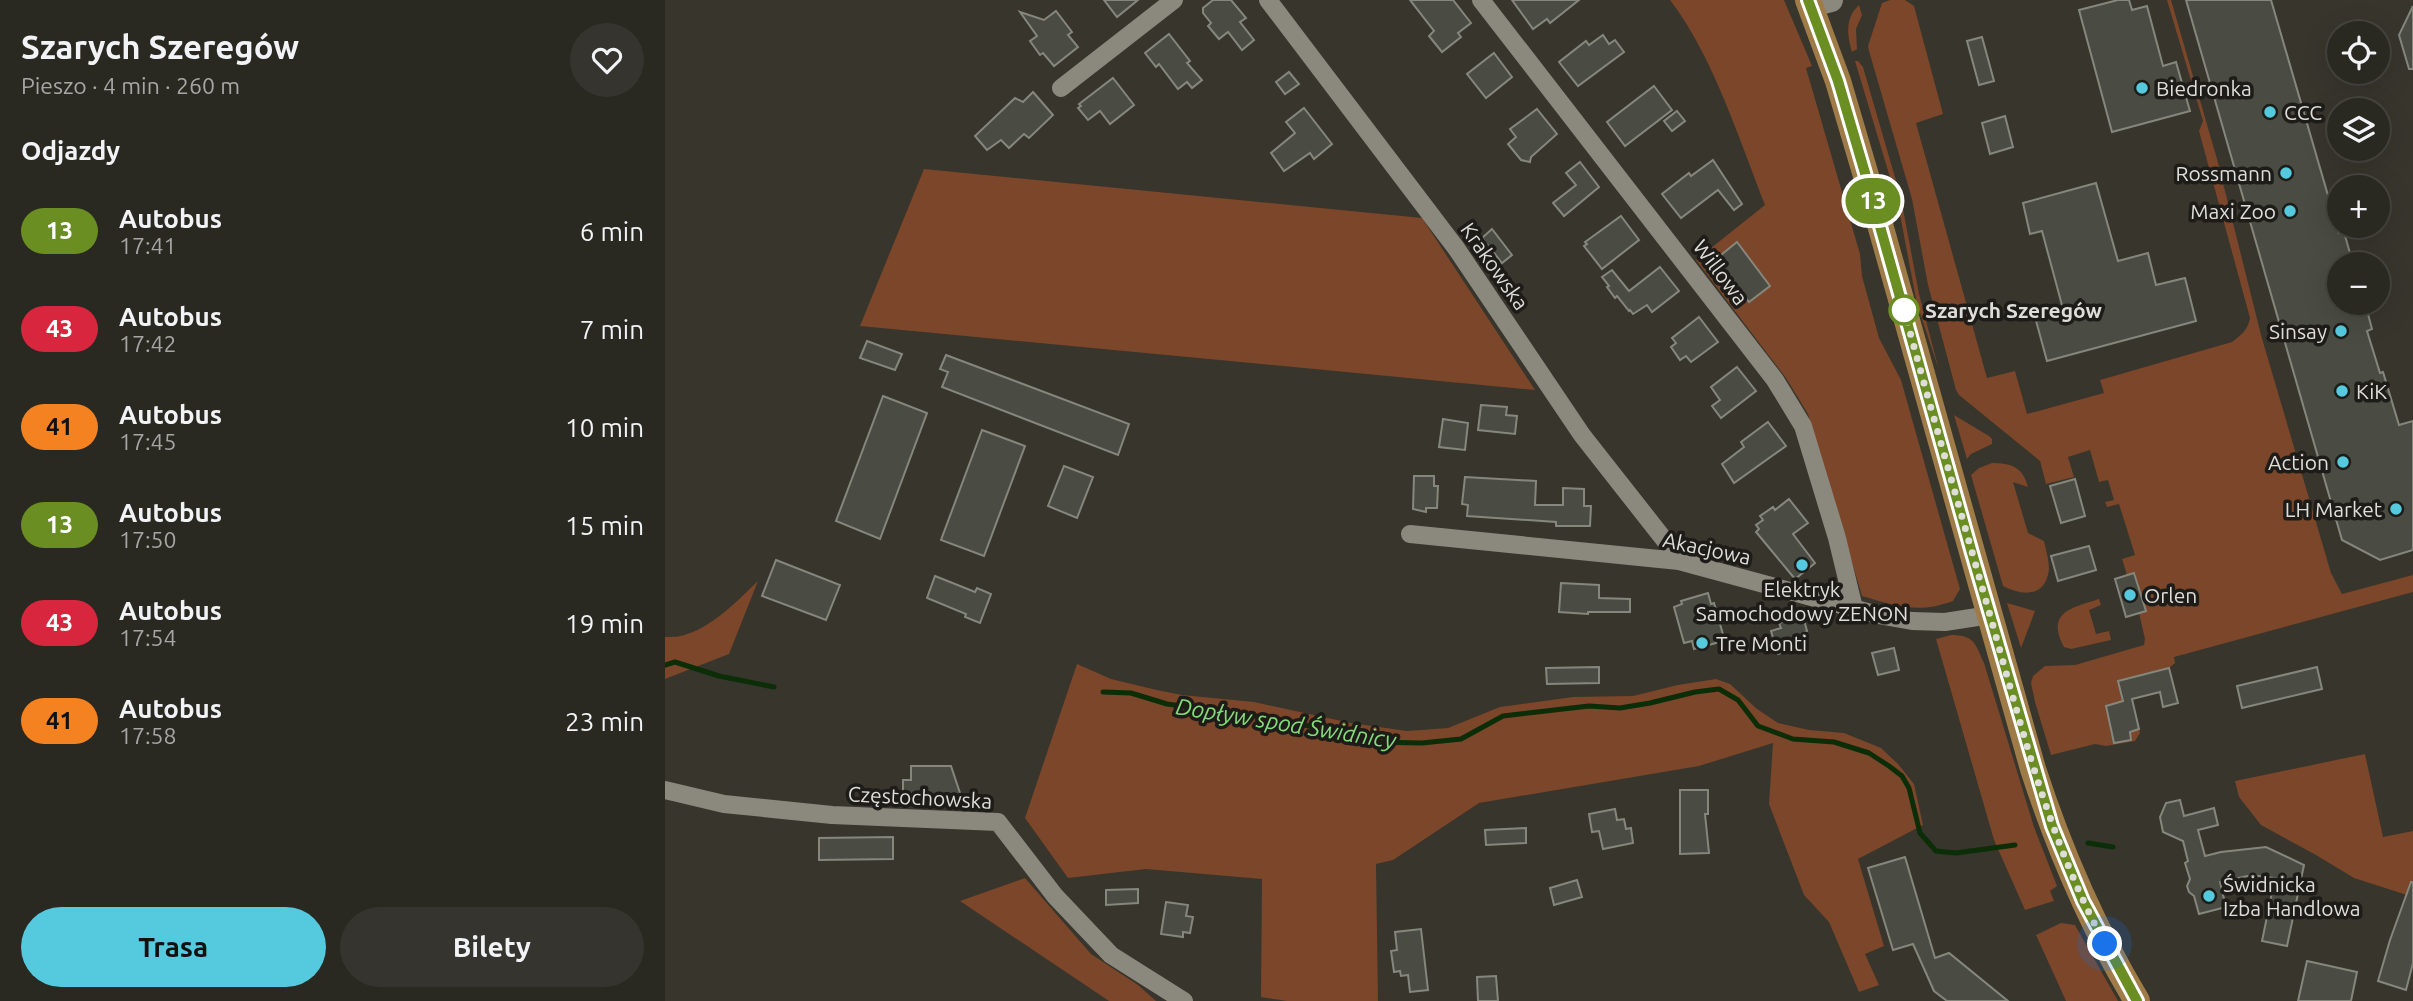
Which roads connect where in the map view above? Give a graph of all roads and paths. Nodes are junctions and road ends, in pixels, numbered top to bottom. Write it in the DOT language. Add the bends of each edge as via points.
graph roads {
  1 [pos="1174,0"];
  2 [pos="1268,0"];
  3 [pos="1481,0"];
  4 [pos="1817,2"];
  5 [pos="1061,88"];
  6 [pos="1410,534"];
  7 [pos="1679,561"];
  8 [pos="1854,608"];
  9 [pos="1990,615"];
  10 [pos="665,790"];
  11 [pos="1184,1001"];
  12 [pos="2137,1001"];
  1 -- 5 [label="street"];
  2 -- 7 [label="street, Krakowska" via="1456,248 1582,435"];
  3 -- 8 [label="street, Willowa" via="1776,380 1803,426"];
  4 -- 9 [label="main road"];
  6 -- 7 [label="street, Akacjowa"];
  7 -- 8 [label="street, Akacjowa"];
  8 -- 9 [label="street, Akacjowa" via="1912,621 1945,622"];
  9 -- 12 [label="main road" via="2062,853 2092,920"];
  10 -- 11 [label="street, Częstochowska" via="724,804 831,815 998,822 1055,896 1111,955"];
}
